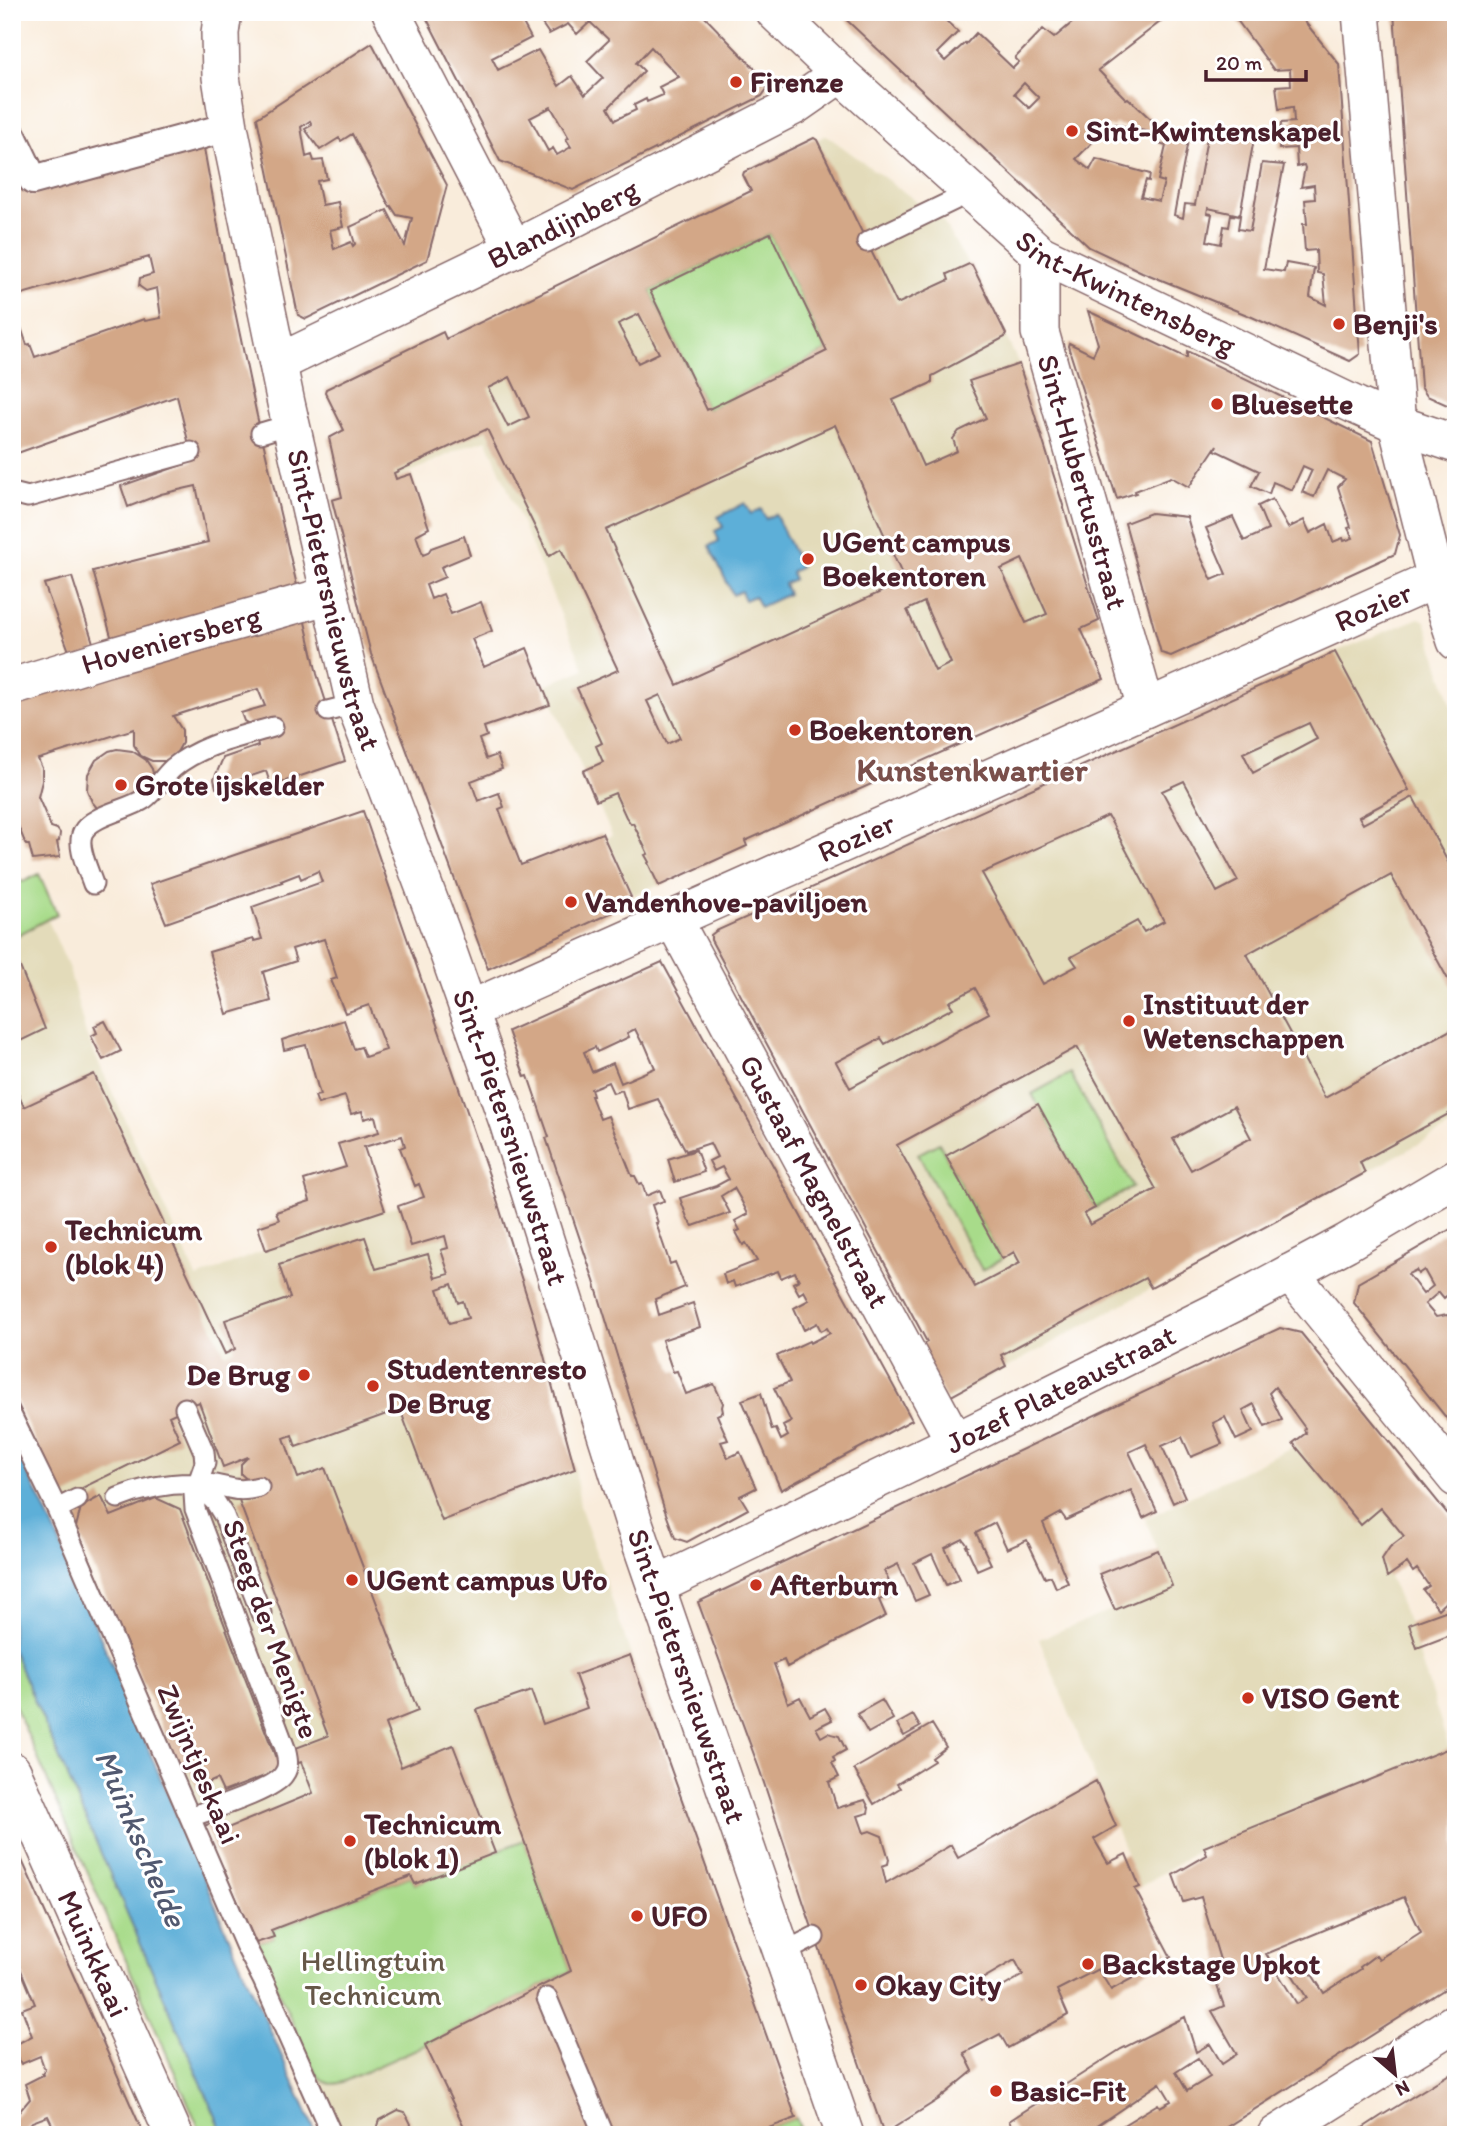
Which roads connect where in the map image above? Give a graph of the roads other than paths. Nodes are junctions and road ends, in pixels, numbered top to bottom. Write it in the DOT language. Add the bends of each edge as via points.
graph roads {
  1 [pos="223,12"];
  2 [pos="391,12"];
  3 [pos="775,12"];
  4 [pos="1332,12"];
  5 [pos="1361,12"];
  6 [pos="1364,53"];
  7 [pos="840,75"];
  8 [pos="229,127"];
  9 [pos="12,136"];
  10 [pos="971,192"];
  11 [pos="867,242"];
  12 [pos="514,249"];
  13 [pos="1040,254"];
  14 [pos="278,363"];
  15 [pos="1397,424"];
  16 [pos="1456,444"];
  17 [pos="191,452"];
  18 [pos="12,492"];
  19 [pos="1436,579"];
  20 [pos="330,595"];
  21 [pos="1456,641"];
  22 [pos="12,687"];
  23 [pos="1146,708"];
  24 [pos="273,727"];
  25 [pos="93,884"];
  26 [pos="673,919"];
  27 [pos="469,1010"];
  28 [pos="1456,1178"];
  29 [pos="1290,1273"];
  30 [pos="186,1408"];
  31 [pos="12,1417"];
  32 [pos="955,1442"];
  33 [pos="1456,1478"];
  34 [pos="197,1483"];
  35 [pos="259,1487"];
  36 [pos="118,1498"];
  37 [pos="77,1499"];
  38 [pos="57,1509"];
  39 [pos="656,1586"];
  40 [pos="261,1612"];
  41 [pos="12,1771"];
  42 [pos="190,1817"];
  43 [pos="547,1998"];
  44 [pos="1456,2022"];
  45 [pos="174,2135"];
  46 [pos="332,2135"];
  47 [pos="604,2135"];
  48 [pos="845,2135"];
  49 [pos="1276,2135"];
  1 -- 8 [label="street, Sint-Pietersnieuwstraat" via="221,77"];
  2 -- 12 [label="street"];
  3 -- 7 [label="street, Sint-Kwintensberg"];
  4 -- 6 [label="street"];
  5 -- 6 [label="street"];
  6 -- 15 [label="street"];
  7 -- 10 [label="street, Sint-Kwintensberg"];
  7 -- 12 [label="street, Blandijnberg" via="794,106"];
  8 -- 9 [label="street" via="33,180"];
  8 -- 14 [label="street, Sint-Pietersnieuwstraat"];
  10 -- 11 [label="lane"];
  10 -- 13 [label="street, Sint-Kwintensberg"];
  12 -- 14 [label="street, Blandijnberg"];
  13 -- 15 [label="street, Sint-Kwintensberg"];
  13 -- 23 [label="street, Sint-Hubertusstraat" via="1040,332"];
  14 -- 20 [label="street, Sint-Pietersnieuwstraat" via="276,429"];
  15 -- 16 [label="street, Sint-Kwintensberg"];
  15 -- 19 [label="street"];
  17 -- 18 [label="lane" via="28,497"];
  19 -- 21 [label="street"];
  19 -- 23 [label="street, Rozier"];
  20 -- 22 [label="street, Hoveniersberg"];
  20 -- 27 [label="street, Sint-Pietersnieuwstraat" via="342,707"];
  23 -- 26 [label="street, Rozier"];
  24 -- 25 [label="lane" via="191,755 146,797 92,821 82,833 82,842"];
  26 -- 27 [label="street, Rozier"];
  26 -- 32 [label="street, Gustaaf Magnelstraat"];
  27 -- 39 [label="street, Sint-Pietersnieuwstraat" via="537,1208"];
  28 -- 29 [label="street, Jozef Plateaustraat"];
  29 -- 32 [label="street, Jozef Plateaustraat"];
  29 -- 33 [label="street"];
  30 -- 34 [label="lane, Steeg der Menigte" via="204,1452"];
  31 -- 38 [label="lane, Zwijntjeskaai"];
  32 -- 39 [label="street, Jozef Plateaustraat"];
  34 -- 35 [label="lane, Steeg der Menigte" via="244,1491"];
  34 -- 36 [label="lane, Steeg der Menigte" via="141,1489"];
  34 -- 40 [label="lane, Steeg der Menigte" via="224,1516"];
  34 -- 42 [label="lane, Steeg der Menigte" via="195,1509 288,1764 272,1786"];
  37 -- 38 [label="lane"];
  38 -- 42 [label="lane, Zwijntjeskaai"];
  39 -- 48 [label="street, Sint-Pietersnieuwstraat" via="798,1945"];
  41 -- 45 [label="street, Muinkkaai"];
  42 -- 46 [label="lane, Zwijntjeskaai"];
  43 -- 47 [label="lane"];
  44 -- 49 [label="street"];
}
